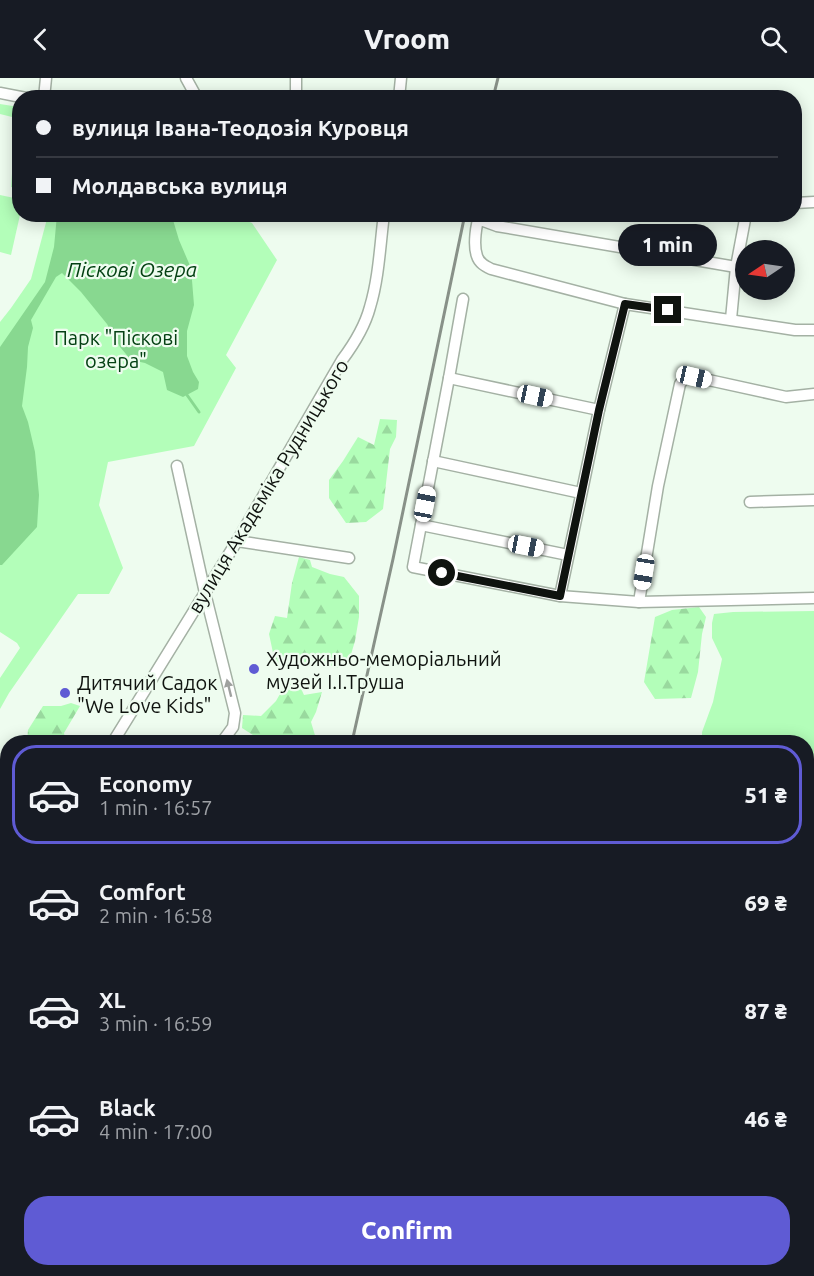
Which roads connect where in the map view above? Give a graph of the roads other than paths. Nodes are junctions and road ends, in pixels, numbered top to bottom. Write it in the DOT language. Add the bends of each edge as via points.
graph roads {
  1 [pos="383,222"];
  2 [pos="478,222"];
  3 [pos="489,222"];
  4 [pos="744,222"];
  5 [pos="741,240"];
  6 [pos="735,267"];
  7 [pos="735,277"];
  8 [pos="463,299"];
  9 [pos="625,304"];
  10 [pos="731,319"];
  11 [pos="814,330"];
  12 [pos="450,378"];
  13 [pos="814,394"];
  14 [pos="599,410"];
  15 [pos="433,461"];
  16 [pos="177,466"];
  17 [pos="581,493"];
  18 [pos="814,500"];
  19 [pos="750,502"];
  20 [pos="421,525"];
  21 [pos="237,541"];
  22 [pos="568,555"];
  23 [pos="349,558"];
  24 [pos="205,592"];
  25 [pos="560,596"];
  26 [pos="814,597"];
  27 [pos="639,602"];
  28 [pos="117,735"];
  29 [pos="227,735"];
  1 -- 21 [label="street, вулиця Академіка Рудницького" via="374,290 363,325"];
  2 -- 9 [label="street" via="477,256 483,265"];
  3 -- 6 [label="street"];
  4 -- 5 [label="street"];
  7 -- 10 [label="street"];
  8 -- 12 [label="street"];
  9 -- 10 [label="street"];
  9 -- 14 [label="street"];
  10 -- 11 [label="street"];
  12 -- 14 [label="street"];
  12 -- 15 [label="street"];
  13 -- 27 [label="street" via="786,397 694,377 684,379 658,486"];
  14 -- 17 [label="street"];
  15 -- 17 [label="street"];
  15 -- 20 [label="street"];
  16 -- 24 [label="street"];
  17 -- 22 [label="street"];
  18 -- 19 [label="street"];
  20 -- 22 [label="street"];
  20 -- 25 [label="street" via="413,567"];
  21 -- 23 [label="street"];
  21 -- 24 [label="street, вулиця Академіка Рудницького"];
  22 -- 25 [label="street"];
  24 -- 28 [label="street, вулиця Академіка Рудницького"];
  29 -- 24 [label="street, one-way" via="235,713"];
  25 -- 27 [label="street"];
  26 -- 27 [label="street"];
}
